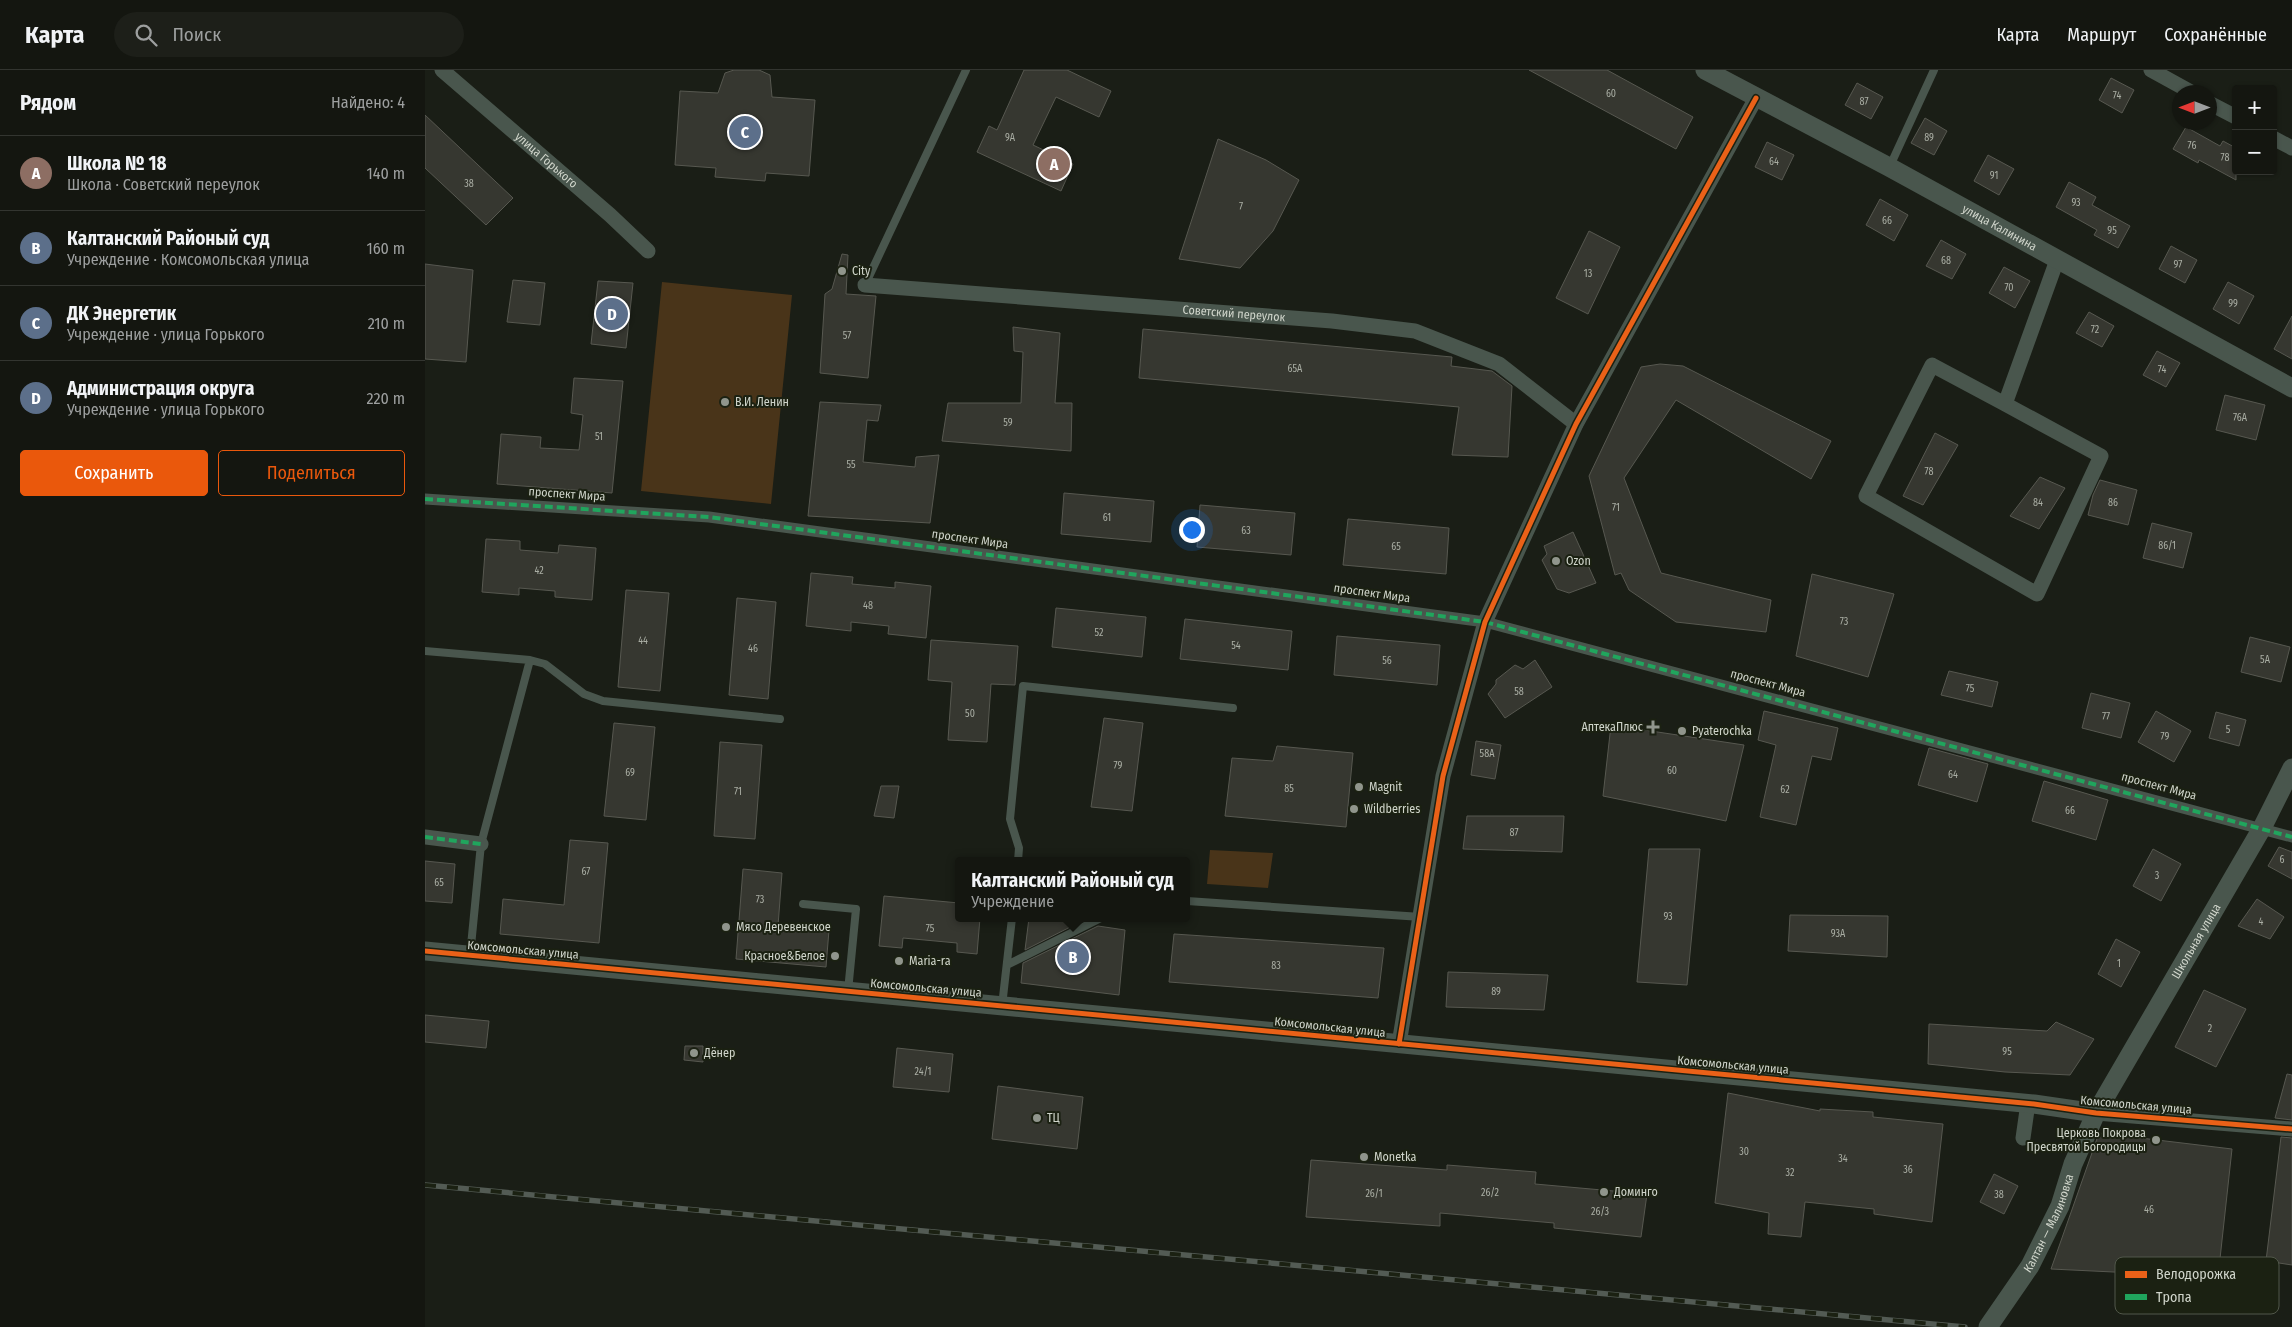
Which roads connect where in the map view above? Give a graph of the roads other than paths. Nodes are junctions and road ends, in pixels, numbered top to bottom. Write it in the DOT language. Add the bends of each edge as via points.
graph roads {
  1 [pos="442,70"];
  2 [pos="966,70"];
  3 [pos="1705,70"];
  4 [pos="1934,70"];
  5 [pos="2151,70"];
  6 [pos="2178,85"];
  7 [pos="1756,98"];
  8 [pos="2217,107"];
  9 [pos="2232,115"];
  10 [pos="2277,140"];
  11 [pos="2292,148"];
  12 [pos="1889,168"];
  13 [pos="648,251"];
  14 [pos="2057,260"];
  15 [pos="865,285"];
  16 [pos="2292,388"];
  17 [pos="2005,404"];
  18 [pos="1575,424"];
  19 [pos="425,499"];
  20 [pos="1485,622"];
  21 [pos="425,650"];
  22 [pos="530,660"];
  23 [pos="1233,708"];
  24 [pos="781,719"];
  25 [pos="2292,768"];
  26 [pos="2262,828"];
  27 [pos="425,837"];
  28 [pos="2292,837"];
  29 [pos="481,844"];
  30 [pos="1018,857"];
  31 [pos="1190,901"];
  32 [pos="803,904"];
  33 [pos="1421,917"];
  34 [pos="1012,922"];
  35 [pos="1093,922"];
  36 [pos="425,951"];
  37 [pos="470,956"];
  38 [pos="1007,965"];
  39 [pos="848,991"];
  40 [pos="1002,1006"];
  41 [pos="1399,1044"];
  42 [pos="2028,1103"];
  43 [pos="2096,1113"];
  44 [pos="2292,1129"];
  45 [pos="2023,1138"];
  46 [pos="1988,1327"];
  1 -- 13 [label="street, улица Горького"];
  2 -- 15 [label="lane"];
  3 -- 7 [label="street, улица Калинина"];
  4 -- 12 [label="lane"];
  5 -- 6 [label="street"];
  7 -- 12 [label="street, улица Калинина"];
  7 -- 18 [label="street"];
  8 -- 9 [label="street"];
  10 -- 11 [label="street"];
  12 -- 14 [label="street, улица Калинина"];
  14 -- 16 [label="street, улица Калинина"];
  14 -- 17 [label="street"];
  15 -- 18 [label="street, Советский переулок" via="1332,321 1415,331 1499,364"];
  17 -- 17 [label="street" via="1932,365 1866,496 2037,594 2101,456"];
  18 -- 20 [label="street"];
  19 -- 20 [label="street, проспект Мира" via="709,517"];
  20 -- 26 [label="street, проспект Мира"];
  20 -- 33 [label="street" via="1443,776"];
  21 -- 22 [label="lane"];
  22 -- 24 [label="lane" via="545,664 584,694 603,702"];
  22 -- 29 [label="lane"];
  23 -- 30 [label="lane" via="1023,686 1010,819 1019,848"];
  25 -- 26 [label="street, Школьная улица"];
  26 -- 28 [label="street, проспект Мира"];
  26 -- 43 [label="street, Школьная улица"];
  27 -- 29 [label="street"];
  29 -- 37 [label="lane"];
  31 -- 33 [label="lane"];
  32 -- 39 [label="lane" via="856,909"];
  33 -- 41 [label="street"];
  34 -- 38 [label="lane"];
  35 -- 38 [label="lane"];
  36 -- 37 [label="street, Комсомольская улица"];
  37 -- 39 [label="street, Комсомольская улица"];
  38 -- 40 [label="lane"];
  39 -- 40 [label="street, Комсомольская улица"];
  40 -- 41 [label="street, Комсомольская улица"];
  41 -- 42 [label="street, Комсомольская улица"];
  42 -- 43 [label="street, Комсомольская улица"];
  42 -- 45 [label="street"];
  43 -- 44 [label="street, Комсомольская улица"];
  43 -- 46 [label="street, Калтан — Малиновка" via="2073,1164 2060,1206 2030,1266"];
}
